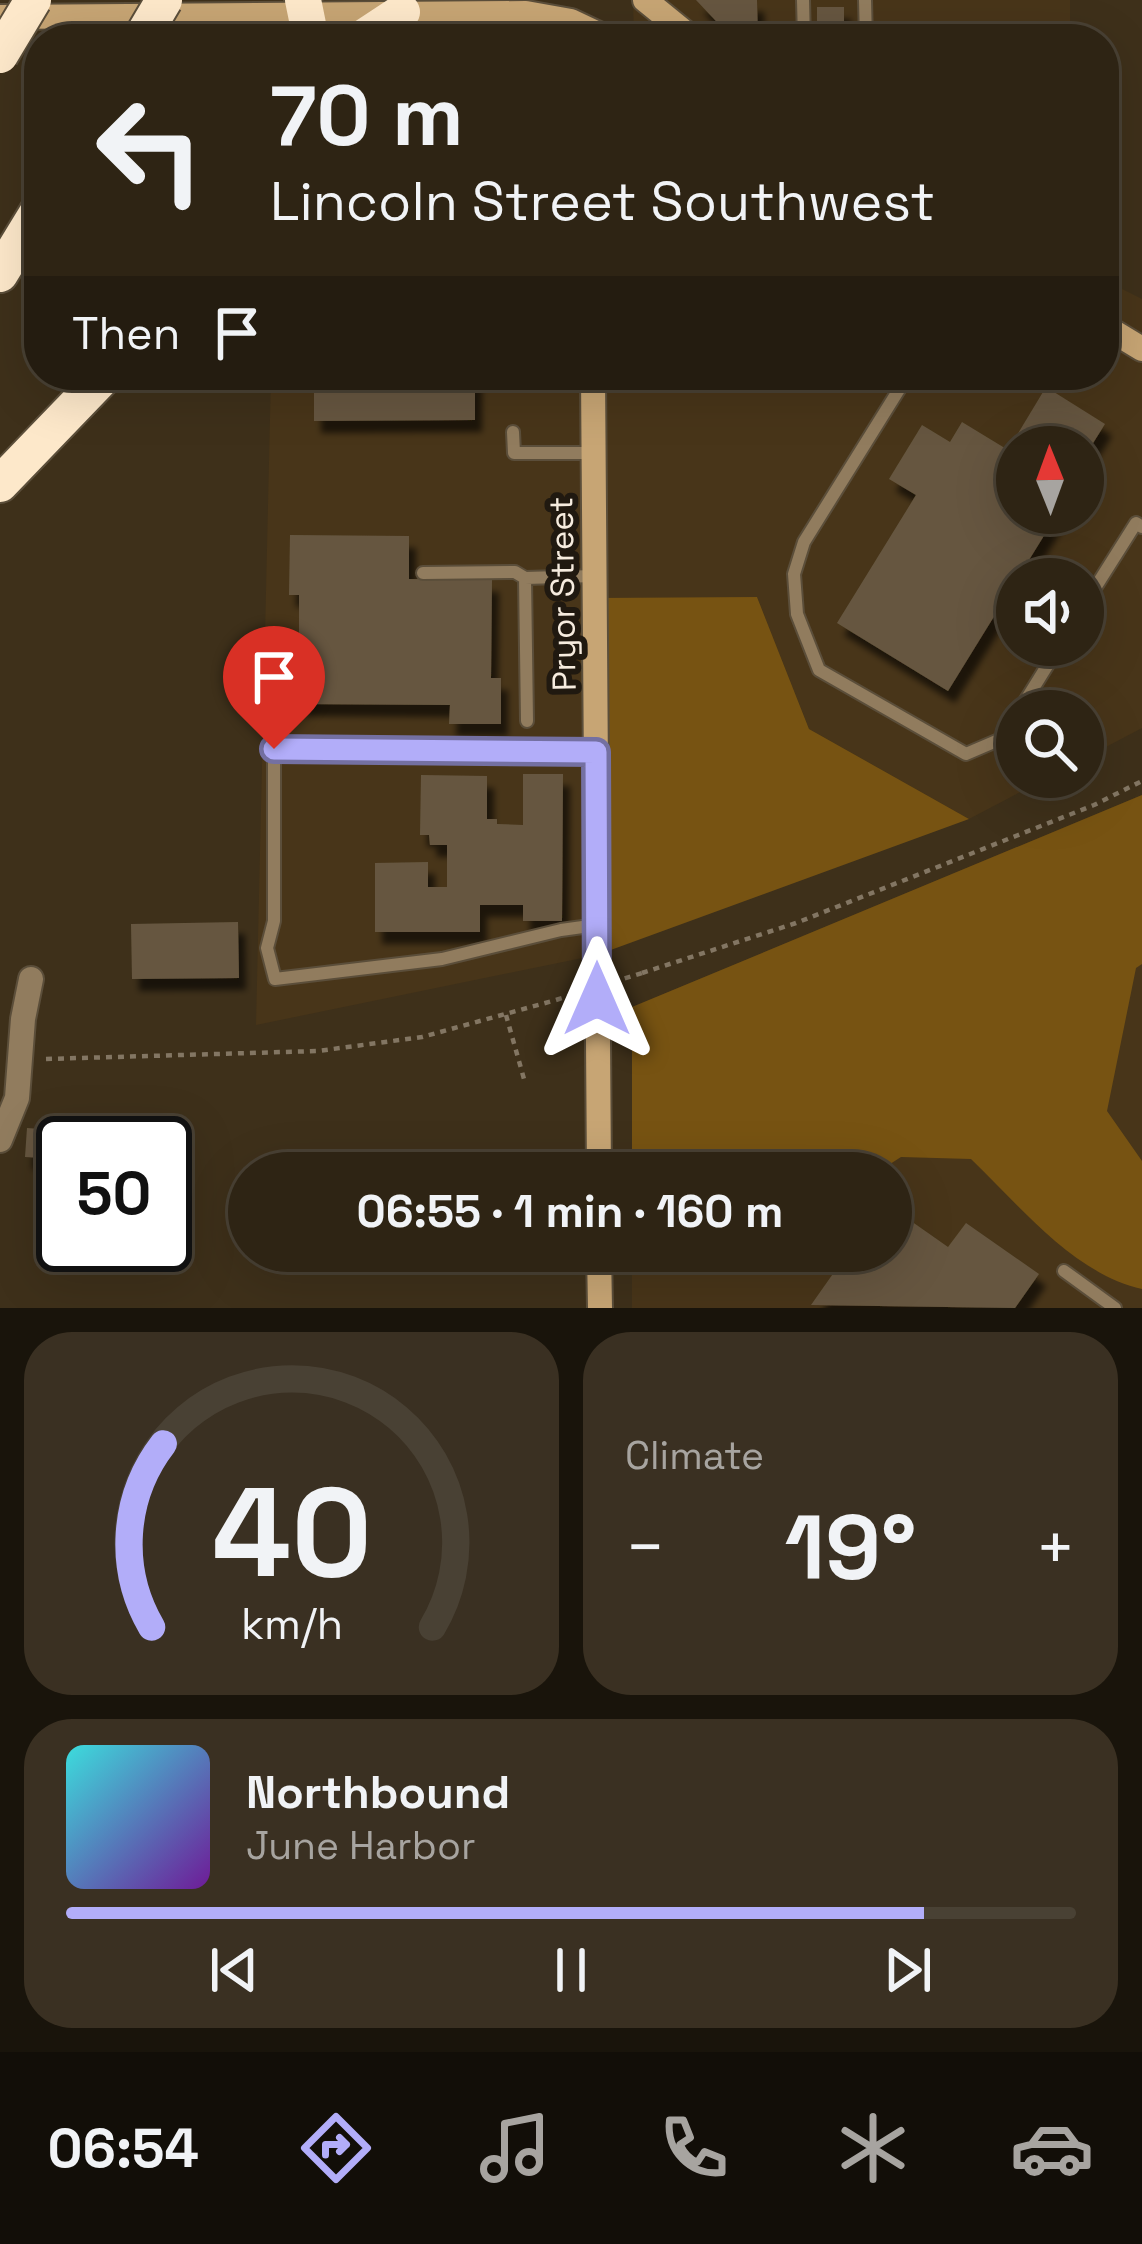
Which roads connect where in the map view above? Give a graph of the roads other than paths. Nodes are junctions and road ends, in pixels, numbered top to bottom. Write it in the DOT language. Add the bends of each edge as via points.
graph roads {
  1 [pos="33,0"];
  2 [pos="645,0"];
  3 [pos="402,12"];
  4 [pos="312,13"];
  5 [pos="0,16"];
  6 [pos="384,24"];
  7 [pos="570,24"];
  8 [pos="675,24"];
  9 [pos="0,55"];
  10 [pos="24,234"];
  11 [pos="0,274"];
  12 [pos="91,390"];
  13 [pos="593,390"];
  14 [pos="899,390"];
  15 [pos="513,432"];
  16 [pos="594,453"];
  17 [pos="0,484"];
  18 [pos="1142,526"];
  19 [pos="423,573"];
  20 [pos="1104,574"];
  21 [pos="596,576"];
  22 [pos="525,578"];
  23 [pos="527,721"];
  24 [pos="996,741"];
  25 [pos="274,749"];
  26 [pos="596,752"];
  27 [pos="597,926"];
  28 [pos="31,979"];
  29 [pos="0,1140"];
  30 [pos="598,1152"];
  31 [pos="1064,1271"];
  32 [pos="599,1272"];
  33 [pos="600,1308"];
  34 [pos="1115,1308"];
  1 -- 9 [label="highway, bridge"];
  2 -- 8 [label="main road"];
  3 -- 4 [label="main road"];
  3 -- 6 [label="highway"];
  3 -- 7 [label="main road" via="548,14"];
  4 -- 5 [label="main road"];
  10 -- 11 [label="highway"];
  12 -- 17 [label="highway"];
  13 -- 16 [label="main road, Pryor Street"];
  14 -- 24 [label="lane" via="804,542 794,574 797,614 820,670 966,754"];
  15 -- 16 [label="lane" via="514,453"];
  16 -- 21 [label="main road, Pryor Street"];
  18 -- 20 [label="lane" via="1136,523"];
  19 -- 22 [label="lane"];
  21 -- 22 [label="lane"];
  21 -- 26 [label="main road, Pryor Street"];
  22 -- 23 [label="lane"];
  25 -- 26 [label="street"];
  25 -- 27 [label="lane" via="274,921 267,948 275,980 442,959"];
  26 -- 27 [label="main road, Pryor Street"];
  27 -- 30 [label="main road, Pryor Street"];
  28 -- 29 [label="street" via="17,1098"];
  31 -- 34 [label="lane"];
  32 -- 33 [label="main road"];
}
